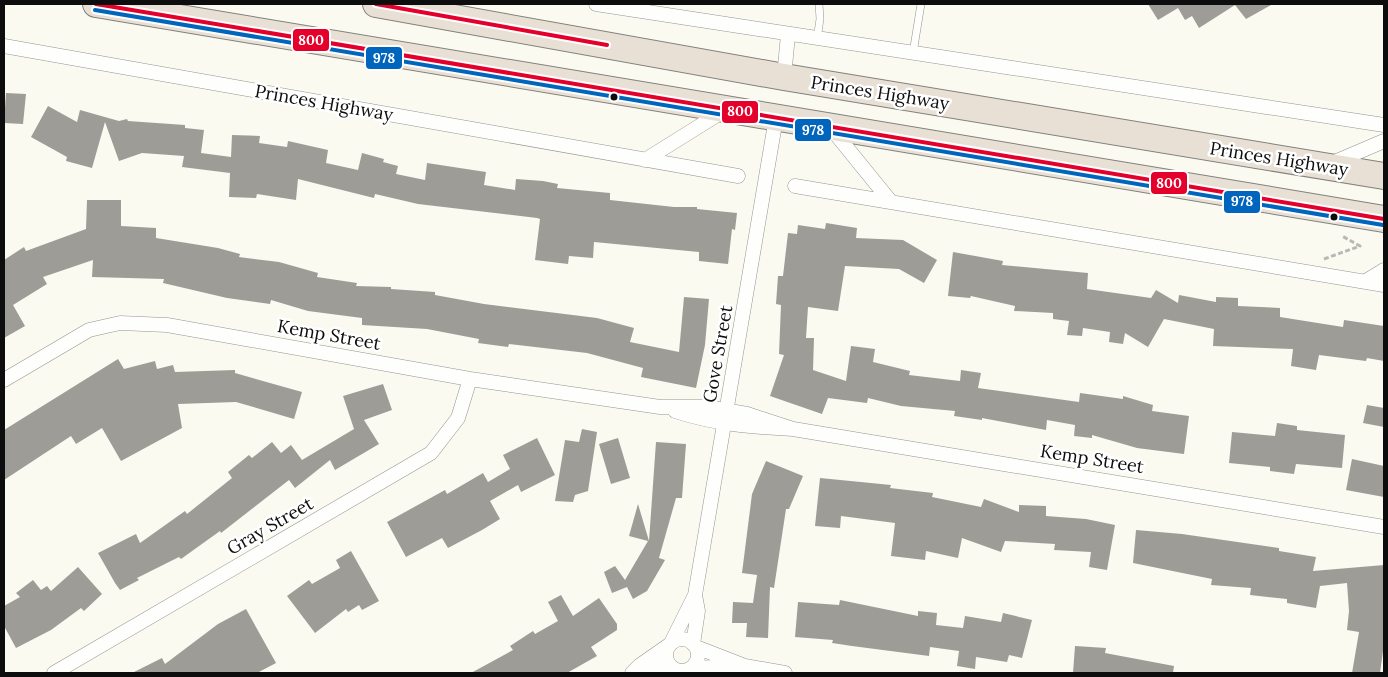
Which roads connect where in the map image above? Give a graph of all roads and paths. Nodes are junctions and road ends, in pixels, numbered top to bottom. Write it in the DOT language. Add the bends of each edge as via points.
graph roads {
  1 [pos="96,4"];
  2 [pos="376,4"];
  3 [pos="596,4"];
  4 [pos="819,4"];
  5 [pos="921,4"];
  6 [pos="788,35"];
  7 [pos="817,39"];
  8 [pos="4,46"];
  9 [pos="913,53"];
  10 [pos="784,77"];
  11 [pos="726,110"];
  12 [pos="776,118"];
  13 [pos="1384,125"];
  14 [pos="830,127"];
  15 [pos="1384,141"];
  16 [pos="645,160"];
  17 [pos="1325,166"];
  18 [pos="738,176"];
  19 [pos="1384,176"];
  20 [pos="795,186"];
  21 [pos="891,202"];
  22 [pos="1384,219"];
  23 [pos="1342,236"];
  24 [pos="1384,270"];
  25 [pos="1321,274"];
  26 [pos="1366,281"];
  27 [pos="1384,284"];
  28 [pos="470,379"];
  29 [pos="4,380"];
  30 [pos="726,417"];
  31 [pos="1384,527"];
  32 [pos="696,595"];
  33 [pos="670,644"];
  34 [pos="695,646"];
  35 [pos="745,666"];
  36 [pos="672,670"];
  37 [pos="690,670"];
  38 [pos="54,673"];
  39 [pos="632,673"];
  40 [pos="637,673"];
  41 [pos="785,673"];
  1 -- 11 [label="highway"];
  2 -- 10 [label="highway, Princes Highway"];
  3 -- 6 [label="street"];
  4 -- 7 [label="lane"];
  5 -- 9 [label="lane"];
  6 -- 7 [label="street"];
  6 -- 10 [label="street"];
  7 -- 9 [label="street"];
  8 -- 16 [label="street, Princes Highway"];
  9 -- 13 [label="street"];
  10 -- 12 [label="highway"];
  10 -- 17 [label="highway, Princes Highway"];
  11 -- 12 [label="highway"];
  11 -- 16 [label="street"];
  12 -- 14 [label="highway"];
  12 -- 30 [label="street, Gove Street"];
  14 -- 21 [label="street"];
  14 -- 22 [label="highway"];
  15 -- 17 [label="street"];
  16 -- 18 [label="street, Princes Highway"];
  17 -- 19 [label="highway, Princes Highway"];
  20 -- 21 [label="street"];
  21 -- 25 [label="street"];
  23 -- 25 [label="path" via="1360,246 1324,259"];
  24 -- 26 [label="street"];
  25 -- 26 [label="street"];
  26 -- 27 [label="street"];
  28 -- 29 [label="street, Kemp Street" via="167,325 120,323 90,330"];
  28 -- 30 [label="street, Kemp Street" via="660,407 705,421"];
  28 -- 38 [label="street, Gray Street" via="458,418 431,453"];
  30 -- 31 [label="street, Kemp Street" via="746,414 793,429"];
  30 -- 32 [label="street, Gove Street"];
  32 -- 33 [label="street, Gove Street"];
  32 -- 34 [label="street, Gove Street"];
  33 -- 34 [label="street" via="680,639"];
  33 -- 36 [label="street" via="666,658"];
  33 -- 39 [label="street"];
  34 -- 35 [label="street"];
  34 -- 37 [label="street" via="697,659"];
  35 -- 37 [label="street"];
  35 -- 41 [label="street"];
  36 -- 37 [label="street"];
  36 -- 40 [label="street" via="660,667"];
}
